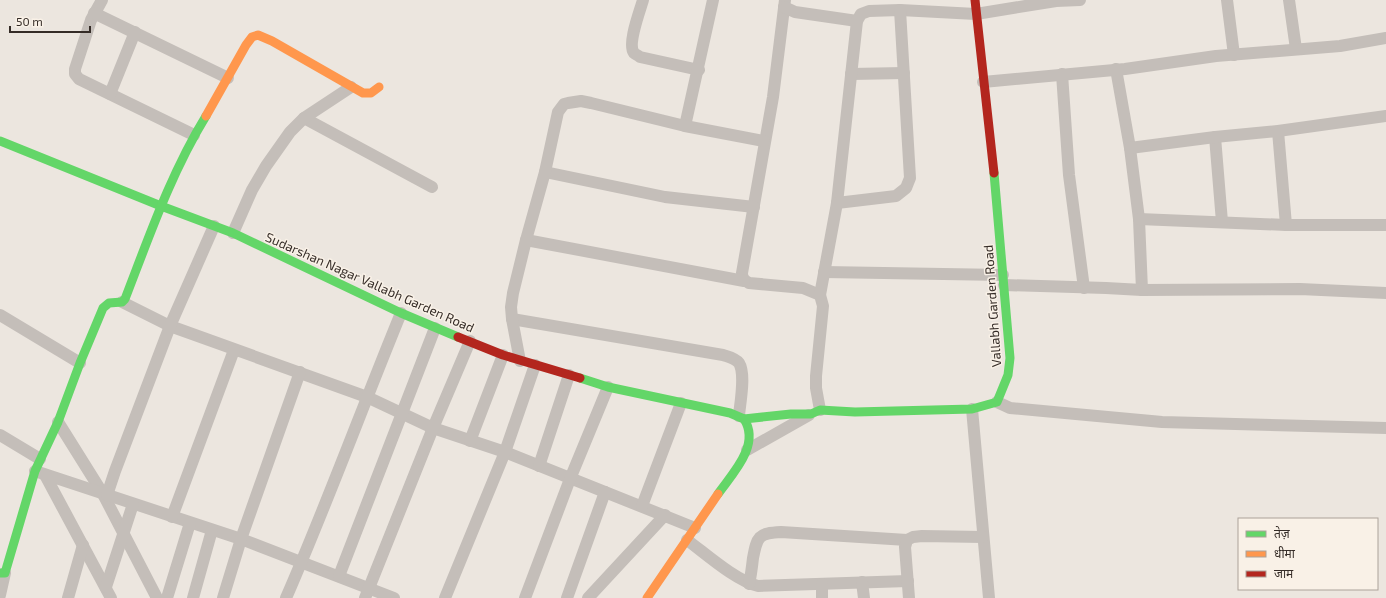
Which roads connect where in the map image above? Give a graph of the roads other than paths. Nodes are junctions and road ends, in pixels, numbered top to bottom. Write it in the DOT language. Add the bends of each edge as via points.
graph roads {
  1 [pos="102,0"];
  2 [pos="643,0"];
  3 [pos="713,0"];
  4 [pos="975,0"];
  5 [pos="1080,0"];
  6 [pos="1227,0"];
  7 [pos="1289,0"];
  8 [pos="1056,1"];
  9 [pos="784,4"];
  10 [pos="900,10"];
  11 [pos="94,13"];
  12 [pos="976,14"];
  13 [pos="856,21"];
  14 [pos="135,32"];
  15 [pos="1386,38"];
  16 [pos="1296,49"];
  17 [pos="1234,55"];
  18 [pos="1116,69"];
  19 [pos="699,70"];
  20 [pos="904,72"];
  21 [pos="851,74"];
  22 [pos="1062,74"];
  23 [pos="228,78"];
  24 [pos="983,82"];
  25 [pos="351,87"];
  26 [pos="379,87"];
  27 [pos="110,94"];
  28 [pos="1386,116"];
  29 [pos="304,118"];
  30 [pos="685,126"];
  31 [pos="1278,131"];
  32 [pos="194,135"];
  33 [pos="1215,137"];
  34 [pos="0,141"];
  35 [pos="764,141"];
  36 [pos="1130,148"];
  37 [pos="545,172"];
  38 [pos="432,188"];
  39 [pos="837,203"];
  40 [pos="161,206"];
  41 [pos="754,207"];
  42 [pos="1138,219"];
  43 [pos="1222,222"];
  44 [pos="1286,225"];
  45 [pos="1386,225"];
  46 [pos="214,226"];
  47 [pos="233,233"];
  48 [pos="526,240"];
  49 [pos="824,272"];
  50 [pos="1004,280"];
  51 [pos="744,281"];
  52 [pos="1084,288"];
  53 [pos="1142,290"];
  54 [pos="1386,293"];
  55 [pos="820,295"];
  56 [pos="122,302"];
  57 [pos="401,313"];
  58 [pos="0,314"];
  59 [pos="512,320"];
  60 [pos="170,326"];
  61 [pos="435,328"];
  62 [pos="470,341"];
  63 [pos="234,350"];
  64 [pos="503,355"];
  65 [pos="520,361"];
  66 [pos="80,363"];
  67 [pos="535,366"];
  68 [pos="300,372"];
  69 [pos="569,375"];
  70 [pos="608,387"];
  71 [pos="367,397"];
  72 [pos="997,402"];
  73 [pos="681,403"];
  74 [pos="972,409"];
  75 [pos="816,412"];
  76 [pos="402,414"];
  77 [pos="741,418"];
  78 [pos="58,422"];
  79 [pos="433,428"];
  80 [pos="1386,428"];
  81 [pos="0,435"];
  82 [pos="470,441"];
  83 [pos="747,450"];
  84 [pos="505,452"];
  85 [pos="40,458"];
  86 [pos="539,466"];
  87 [pos="40,473"];
  88 [pos="570,479"];
  89 [pos="605,492"];
  90 [pos="105,495"];
  91 [pos="133,504"];
  92 [pos="642,506"];
  93 [pos="664,515"];
  94 [pos="172,516"];
  95 [pos="190,523"];
  96 [pos="695,528"];
  97 [pos="212,530"];
  98 [pos="124,534"];
  99 [pos="983,537"];
  100 [pos="241,539"];
  101 [pos="687,540"];
  102 [pos="907,540"];
  103 [pos="83,545"];
  104 [pos="302,562"];
  105 [pos="3,573"];
  106 [pos="339,576"];
  107 [pos="908,581"];
  108 [pos="862,582"];
  109 [pos="750,584"];
  110 [pos="822,584"];
  111 [pos="108,593"];
  112 [pos="367,593"];
  113 [pos="0,595"];
  114 [pos="68,598"];
  115 [pos="156,598"];
  116 [pos="167,598"];
  117 [pos="193,598"];
  118 [pos="223,598"];
  119 [pos="286,598"];
  120 [pos="394,598"];
  121 [pos="445,598"];
  122 [pos="525,598"];
  123 [pos="567,598"];
  124 [pos="588,598"];
  125 [pos="647,598"];
  126 [pos="822,598"];
  127 [pos="864,598"];
  128 [pos="909,598"];
  129 [pos="989,598"];
  1 -- 11 [label="street"];
  2 -- 19 [label="street" via="633,38 634,53 640,57"];
  3 -- 19 [label="street"];
  4 -- 12 [label="street, Vallabh Garden Road"];
  5 -- 8 [label="street"];
  6 -- 17 [label="street"];
  7 -- 16 [label="street"];
  8 -- 12 [label="street"];
  9 -- 13 [label="street" via="795,12"];
  9 -- 35 [label="street" via="773,97"];
  10 -- 12 [label="street"];
  10 -- 13 [label="street" via="869,11 861,14"];
  10 -- 20 [label="street"];
  11 -- 14 [label="street"];
  11 -- 27 [label="street" via="75,74 79,79"];
  12 -- 24 [label="street, Vallabh Garden Road"];
  13 -- 21 [label="street"];
  14 -- 23 [label="street"];
  14 -- 27 [label="street"];
  15 -- 16 [label="street" via="1340,46"];
  16 -- 17 [label="street"];
  17 -- 18 [label="street"];
  18 -- 22 [label="street"];
  18 -- 36 [label="street"];
  19 -- 30 [label="street"];
  20 -- 21 [label="street"];
  20 -- 39 [label="street" via="910,178 906,188 896,196"];
  21 -- 39 [label="street"];
  22 -- 24 [label="street"];
  22 -- 52 [label="street" via="1069,175"];
  23 -- 25 [label="street" via="246,45 258,35"];
  23 -- 32 [label="street"];
  24 -- 50 [label="street, Vallabh Garden Road"];
  25 -- 26 [label="street" via="367,94"];
  25 -- 29 [label="street"];
  27 -- 32 [label="street"];
  28 -- 31 [label="street"];
  29 -- 38 [label="street"];
  29 -- 47 [label="street" via="290,132 262,173"];
  30 -- 35 [label="street"];
  30 -- 37 [label="street" via="581,101 564,104 558,112"];
  31 -- 33 [label="street"];
  31 -- 44 [label="street"];
  32 -- 40 [label="street"];
  33 -- 36 [label="street"];
  33 -- 43 [label="street"];
  34 -- 40 [label="street, Sudarshan Nagar Vallabh Garden Road"];
  35 -- 41 [label="street"];
  36 -- 42 [label="street"];
  37 -- 41 [label="street" via="665,198"];
  37 -- 48 [label="street"];
  39 -- 49 [label="street"];
  40 -- 46 [label="street, Sudarshan Nagar Vallabh Garden Road"];
  40 -- 56 [label="street"];
  41 -- 51 [label="street" via="742,273"];
  42 -- 43 [label="street"];
  42 -- 53 [label="street"];
  43 -- 44 [label="street"];
  44 -- 45 [label="street"];
  46 -- 47 [label="street, Sudarshan Nagar Vallabh Garden Road"];
  46 -- 60 [label="street"];
  47 -- 57 [label="street, Sudarshan Nagar Vallabh Garden Road"];
  48 -- 51 [label="street"];
  48 -- 59 [label="street" via="513,293"];
  49 -- 50 [label="street"];
  49 -- 55 [label="street"];
  50 -- 52 [label="street"];
  50 -- 72 [label="street, Vallabh Garden Road" via="1010,368"];
  51 -- 55 [label="street" via="802,288"];
  52 -- 53 [label="street"];
  53 -- 54 [label="street" via="1300,289"];
  55 -- 75 [label="street" via="823,306"];
  56 -- 60 [label="street"];
  56 -- 66 [label="street" via="111,302 104,308"];
  57 -- 61 [label="street, Sudarshan Nagar Vallabh Garden Road"];
  57 -- 71 [label="street"];
  58 -- 66 [label="street"];
  59 -- 65 [label="street"];
  59 -- 77 [label="street" via="733,358 742,368"];
  60 -- 63 [label="street"];
  60 -- 90 [label="street"];
  61 -- 62 [label="street, Sudarshan Nagar Vallabh Garden Road"];
  61 -- 76 [label="street"];
  62 -- 64 [label="street, Sudarshan Nagar Vallabh Garden Road"];
  62 -- 79 [label="street"];
  63 -- 68 [label="street"];
  63 -- 94 [label="street"];
  64 -- 65 [label="street, Sudarshan Nagar Vallabh Garden Road"];
  64 -- 82 [label="street"];
  65 -- 67 [label="street, Sudarshan Nagar Vallabh Garden Road"];
  66 -- 78 [label="street"];
  67 -- 69 [label="street, Sudarshan Nagar Vallabh Garden Road"];
  67 -- 84 [label="street"];
  68 -- 71 [label="street"];
  68 -- 100 [label="street"];
  69 -- 70 [label="street, Sudarshan Nagar Vallabh Garden Road"];
  69 -- 86 [label="street"];
  70 -- 73 [label="street, Sudarshan Nagar Vallabh Garden Road"];
  70 -- 88 [label="street"];
  71 -- 76 [label="street"];
  71 -- 104 [label="street"];
  72 -- 74 [label="street"];
  72 -- 80 [label="street" via="1010,408 1162,422"];
  73 -- 77 [label="street, Sudarshan Nagar Vallabh Garden Road" via="730,413"];
  73 -- 92 [label="street"];
  74 -- 75 [label="street"];
  74 -- 99 [label="street"];
  75 -- 77 [label="street"];
  75 -- 83 [label="street"];
  76 -- 79 [label="street"];
  76 -- 106 [label="street"];
  77 -- 83 [label="street" via="749,429"];
  78 -- 85 [label="street"];
  78 -- 90 [label="street"];
  79 -- 82 [label="street"];
  79 -- 112 [label="street"];
  81 -- 85 [label="street"];
  82 -- 84 [label="street"];
  83 -- 96 [label="street"];
  84 -- 86 [label="street"];
  84 -- 121 [label="street"];
  85 -- 87 [label="street"];
  86 -- 88 [label="street"];
  87 -- 90 [label="street"];
  87 -- 103 [label="street"];
  87 -- 105 [label="street"];
  88 -- 89 [label="street"];
  88 -- 122 [label="street"];
  89 -- 92 [label="street"];
  89 -- 123 [label="street"];
  90 -- 91 [label="street"];
  90 -- 98 [label="street"];
  91 -- 94 [label="street"];
  91 -- 98 [label="street"];
  92 -- 93 [label="street"];
  93 -- 96 [label="street"];
  93 -- 124 [label="street"];
  94 -- 95 [label="street"];
  95 -- 97 [label="street"];
  95 -- 116 [label="street"];
  96 -- 101 [label="street"];
  97 -- 100 [label="street"];
  97 -- 117 [label="street"];
  98 -- 111 [label="street"];
  98 -- 115 [label="street"];
  99 -- 102 [label="street" via="922,536"];
  99 -- 129 [label="street"];
  100 -- 104 [label="street"];
  100 -- 118 [label="street"];
  101 -- 109 [label="street"];
  101 -- 125 [label="street"];
  102 -- 107 [label="street" via="905,547"];
  102 -- 109 [label="street" via="770,532 756,542"];
  103 -- 111 [label="street"];
  103 -- 114 [label="street"];
  104 -- 106 [label="street"];
  104 -- 119 [label="street"];
  105 -- 113 [label="street"];
  106 -- 112 [label="street"];
  107 -- 108 [label="street"];
  107 -- 128 [label="street"];
  108 -- 110 [label="street"];
  108 -- 127 [label="street"];
  109 -- 110 [label="street"];
  110 -- 126 [label="street"];
  112 -- 120 [label="street"];
}
